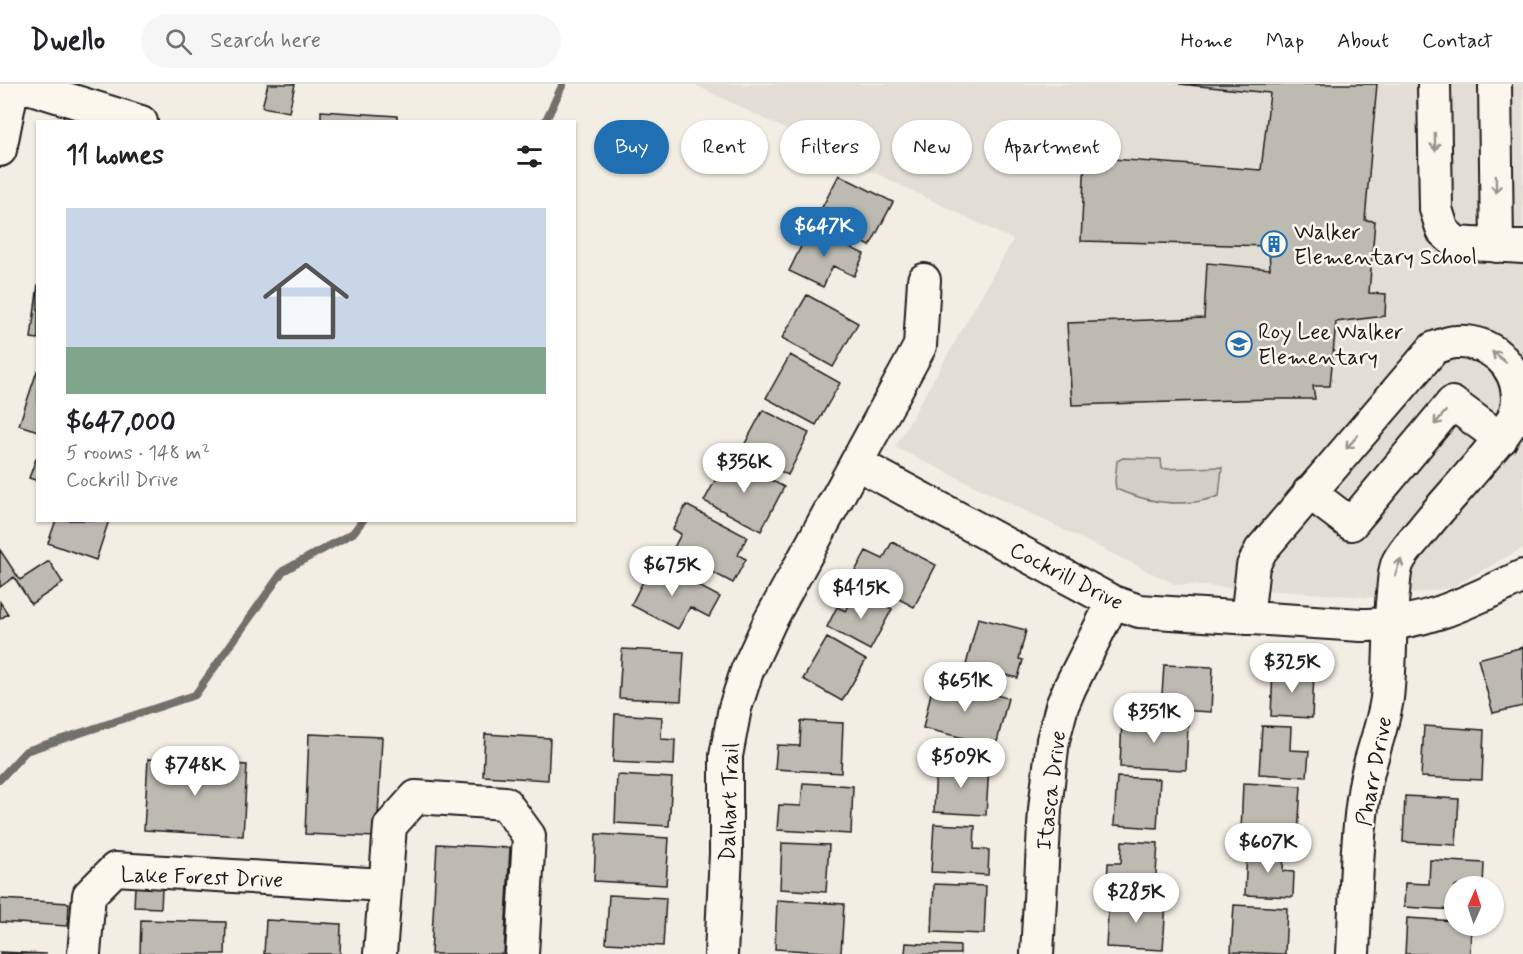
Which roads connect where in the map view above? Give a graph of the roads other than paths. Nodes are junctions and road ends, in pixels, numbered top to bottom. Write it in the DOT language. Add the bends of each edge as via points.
graph roads {
  1 [pos="13,84"];
  2 [pos="18,84"];
  3 [pos="1434,84"];
  4 [pos="1495,84"];
  5 [pos="135,120"];
  6 [pos="0,150"];
  7 [pos="1510,246"];
  8 [pos="924,280"];
  9 [pos="1501,439"];
  10 [pos="856,463"];
  11 [pos="1309,492"];
  12 [pos="1523,576"];
  13 [pos="1113,602"];
  14 [pos="1247,618"];
  15 [pos="1389,624"];
  16 [pos="384,885"];
  17 [pos="84,954"];
  18 [pos="380,954"];
  19 [pos="522,954"];
  20 [pos="721,954"];
  21 [pos="1037,954"];
  22 [pos="1353,954"];
  1 -- 6 [label="street"];
  2 -- 5 [label="street"];
  3 -- 7 [label="street, one-way" via="1436,209 1443,231 1456,243"];
  4 -- 7 [label="street, one-way"];
  8 -- 10 [label="street" via="920,346"];
  9 -- 11 [label="street, one-way" via="1452,403 1351,524"];
  9 -- 11 [label="street, Pharr Drive, one-way" via="1518,403 1512,371 1503,359 1484,347 1453,342 1434,348"];
  15 -- 9 [label="street, Pharr Drive, one-way" via="1397,564 1446,500"];
  10 -- 13 [label="street, Cockrill Drive"];
  10 -- 20 [label="street, Dalhart Trail" via="765,630 735,708 726,756 727,845"];
  11 -- 14 [label="street, Pharr Drive" via="1267,541 1253,566"];
  12 -- 15 [label="street, Cockrill Drive" via="1443,612"];
  13 -- 14 [label="street, Cockrill Drive" via="1153,612"];
  13 -- 21 [label="street, Itasca Drive" via="1062,705 1053,740"];
  14 -- 15 [label="street, Cockrill Drive"];
  15 -- 22 [label="street, Pharr Drive" via="1385,712 1362,807"];
  16 -- 17 [label="street, Lake Forest Drive" via="115,869 89,895"];
  16 -- 18 [label="street"];
  16 -- 19 [label="street" via="390,826 416,797 505,803 529,836"];
}
